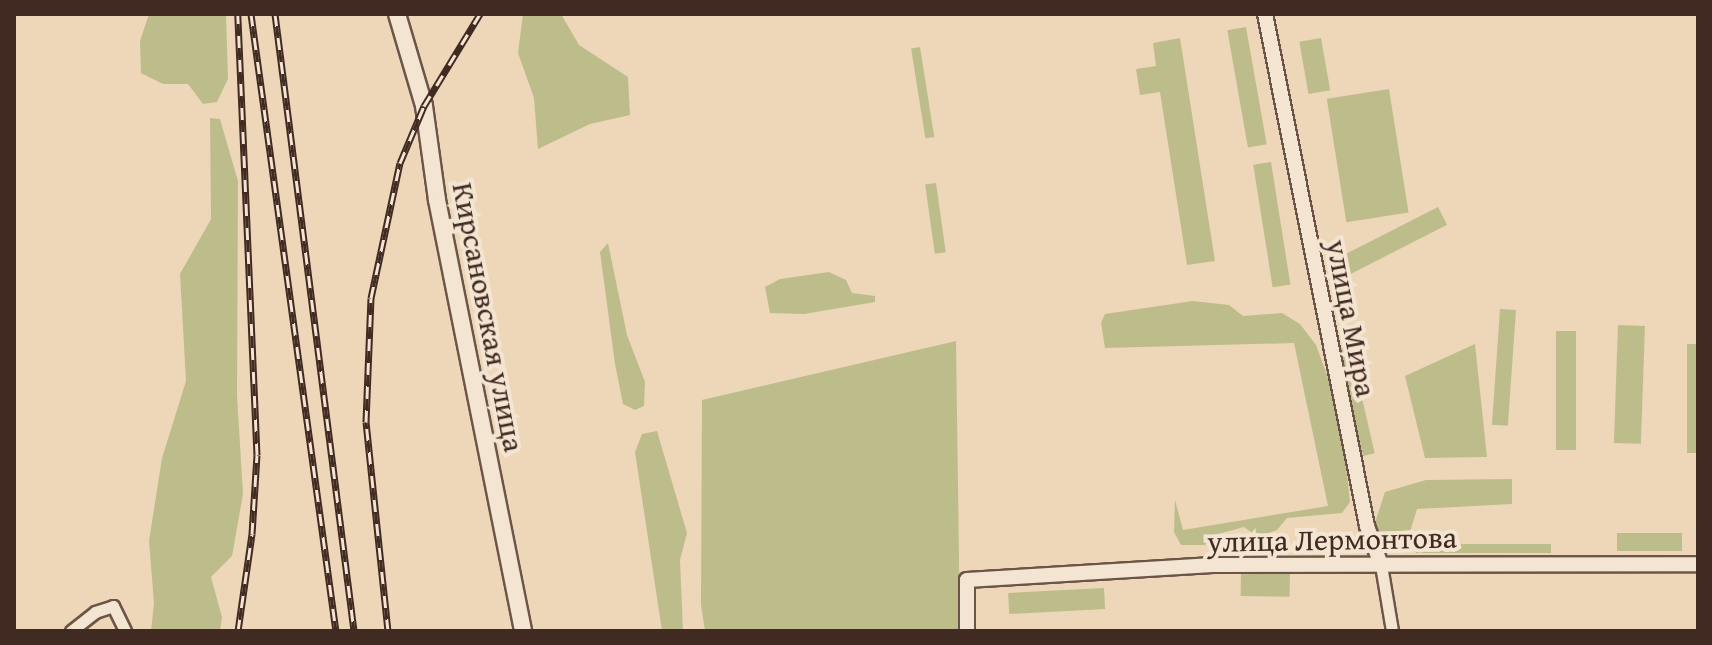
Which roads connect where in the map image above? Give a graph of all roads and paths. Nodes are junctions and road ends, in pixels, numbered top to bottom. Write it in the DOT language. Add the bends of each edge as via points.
graph roads {
  1 [pos="397,14"];
  2 [pos="1265,14"];
  3 [pos="1698,564"];
  4 [pos="1381,565"];
  5 [pos="71,631"];
  6 [pos="125,631"];
  7 [pos="523,631"];
  8 [pos="967,631"];
  9 [pos="1392,631"];
  1 -- 7 [label="main road, Кирсановская улица" via="424,106 437,200"];
  2 -- 4 [label="street, улица Мира" via="1367,526"];
  3 -- 4 [label="street, улица Лермонтова"];
  4 -- 8 [label="street, улица Лермонтова" via="1213,565 967,580"];
  4 -- 9 [label="street, улица Мира"];
  5 -- 6 [label="street" via="95,612 113,606"];
}
